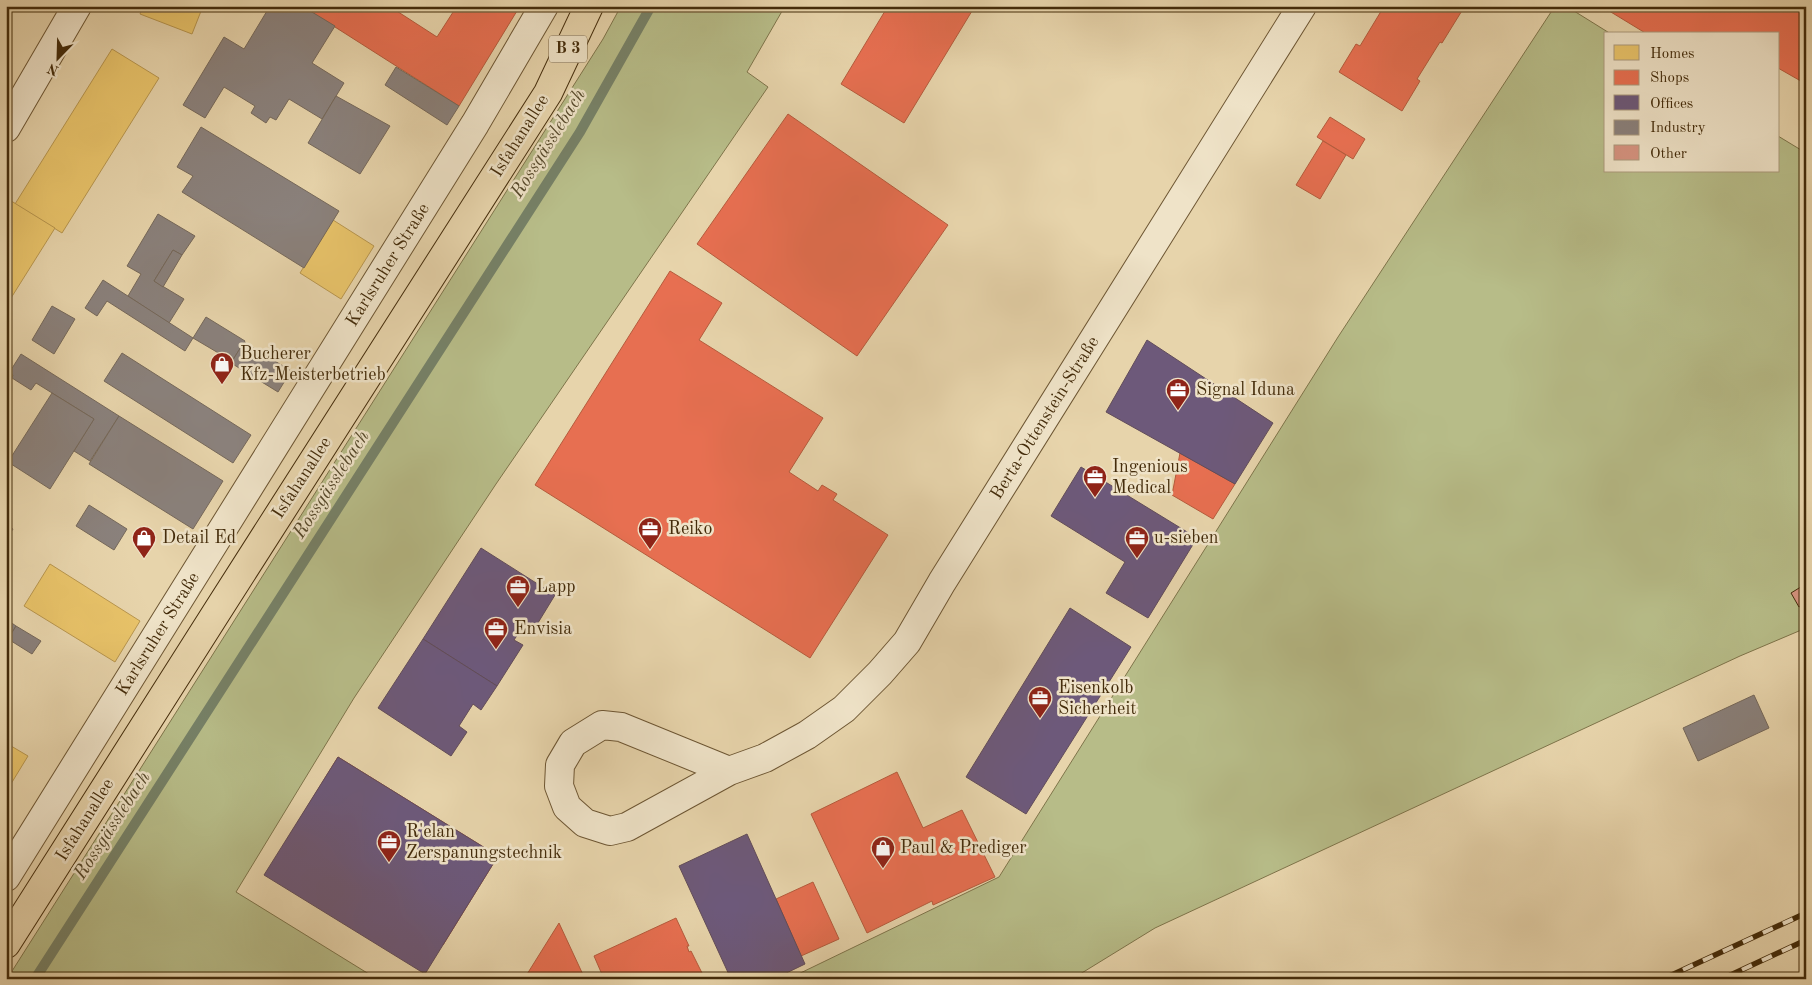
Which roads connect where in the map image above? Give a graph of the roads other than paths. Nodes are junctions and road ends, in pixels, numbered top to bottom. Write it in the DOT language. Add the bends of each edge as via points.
graph roads {
  1 [pos="76,6"];
  2 [pos="544,6"];
  3 [pos="589,6"];
  4 [pos="1302,6"];
  5 [pos="6,127"];
  6 [pos="729,771"];
  7 [pos="6,877"];
  8 [pos="6,944"];
  1 -- 5 [label="street"];
  2 -- 7 [label="street, Karlsruher Straße" via="383,273"];
  3 -- 8 [label="highway, Isfahanallee / B 3" via="548,93"];
  4 -- 6 [label="street, Berta-Ottenstein-Straße" via="907,642 844,709 807,735 764,758"];
  6 -- 6 [label="street, Berta-Ottenstein-Straße" via="627,827 610,831 585,823 567,807 559,786 560,765 573,743 602,725 620,727"];
}
